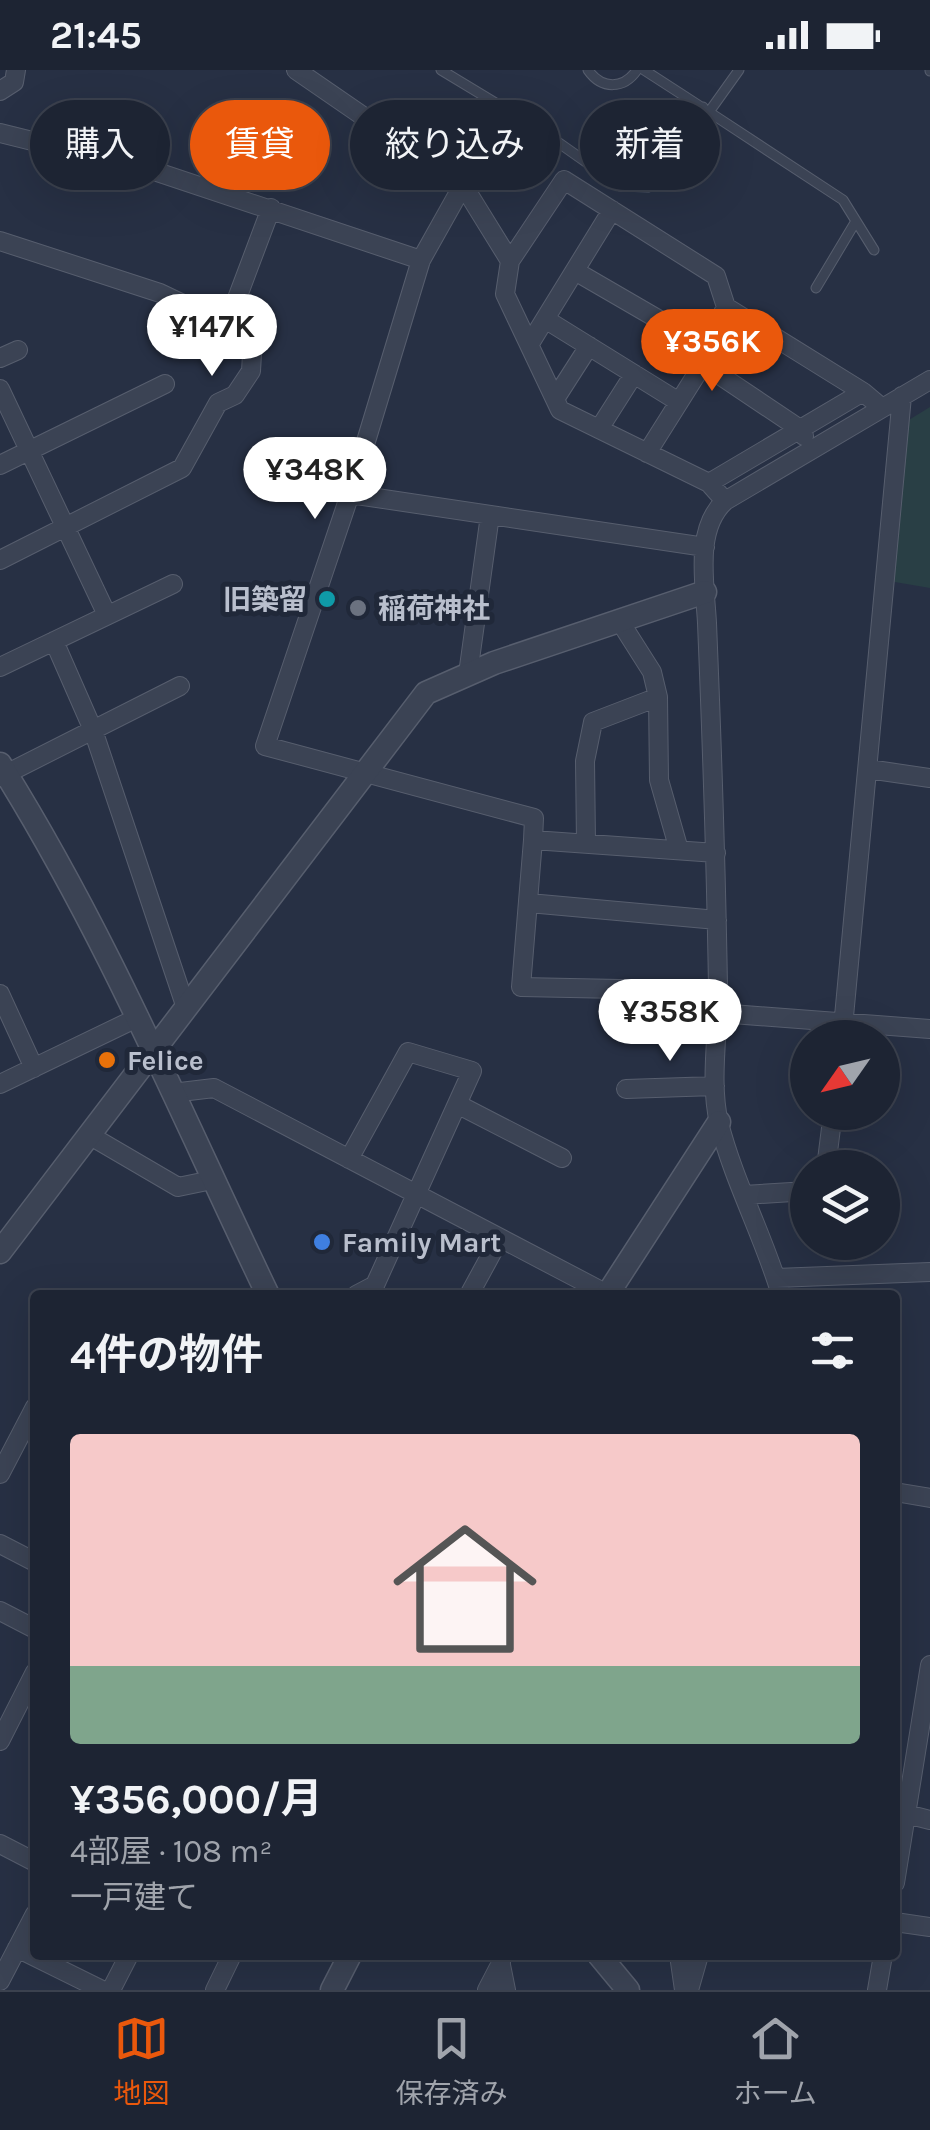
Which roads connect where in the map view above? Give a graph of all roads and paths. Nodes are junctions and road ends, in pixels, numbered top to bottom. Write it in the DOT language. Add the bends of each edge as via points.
graph roads {
  1 [pos="16,70"];
  2 [pos="296,70"];
  3 [pos="442,70"];
  4 [pos="588,70"];
  5 [pos="641,70"];
  6 [pos="740,70"];
  7 [pos="0,91"];
  8 [pos="491,100"];
  9 [pos="690,100"];
  10 [pos="714,100"];
  11 [pos="350,107"];
  12 [pos="720,119"];
  13 [pos="0,134"];
  14 [pos="460,190"];
  15 [pos="466,190"];
  16 [pos="272,208"];
  17 [pos="612,210"];
  18 [pos="856,221"];
  19 [pos="0,241"];
  20 [pos="874,250"];
  21 [pos="420,260"];
  22 [pos="510,261"];
  23 [pos="575,270"];
  24 [pos="816,288"];
  25 [pos="726,307"];
  26 [pos="545,319"];
  27 [pos="227,324"];
  28 [pos="529,344"];
  29 [pos="589,346"];
  30 [pos="18,350"];
  31 [pos="705,356"];
  32 [pos="0,358"];
  33 [pos="634,374"];
  34 [pos="930,380"];
  35 [pos="165,384"];
  36 [pos="0,390"];
  37 [pos="863,392"];
  38 [pos="902,396"];
  39 [pos="555,399"];
  40 [pos="679,402"];
  41 [pos="882,408"];
  42 [pos="599,430"];
  43 [pos="800,430"];
  44 [pos="812,449"];
  45 [pos="29,451"];
  46 [pos="647,453"];
  47 [pos="0,464"];
  48 [pos="709,484"];
  49 [pos="350,494"];
  50 [pos="725,501"];
  51 [pos="490,515"];
  52 [pos="65,527"];
  53 [pos="705,547"];
  54 [pos="0,560"];
  55 [pos="173,584"];
  56 [pos="706,592"];
  57 [pos="107,615"];
  58 [pos="618,620"];
  59 [pos="54,641"];
  60 [pos="0,667"];
  61 [pos="468,674"];
  62 [pos="180,686"];
  63 [pos="658,697"];
  64 [pos="93,730"];
  65 [pos="868,768"];
  66 [pos="367,771"];
  67 [pos="2,772"];
  68 [pos="930,778"];
  69 [pos="533,840"];
  70 [pos="586,843"];
  71 [pos="678,850"];
  72 [pos="716,853"];
  73 [pos="529,902"];
  74 [pos="717,920"];
  75 [pos="718,990"];
  76 [pos="0,994"];
  77 [pos="186,1008"];
  78 [pos="719,1013"];
  79 [pos="139,1017"];
  80 [pos="843,1020"];
  81 [pos="790,1023"];
  82 [pos="900,1030"];
  83 [pos="930,1030"];
  84 [pos="154,1048"];
  85 [pos="34,1068"];
  86 [pos="0,1084"];
  87 [pos="716,1086"];
  88 [pos="626,1089"];
  89 [pos="172,1093"];
  90 [pos="457,1104"];
  91 [pos="719,1122"];
  92 [pos="89,1135"];
  93 [pos="562,1158"];
  94 [pos="350,1159"];
  95 [pos="212,1180"];
  96 [pos="790,1192"];
  97 [pos="415,1193"];
  98 [pos="744,1195"];
  99 [pos="500,1238"];
  100 [pos="0,1252"];
  101 [pos="930,1272"];
  102 [pos="778,1286"];
  103 [pos="266,1290"];
  104 [pos="378,1290"];
  105 [pos="472,1290"];
  106 [pos="599,1290"];
  107 [pos="611,1290"];
  108 [pos="30,1416"];
  109 [pos="0,1474"];
  110 [pos="900,1493"];
  111 [pos="930,1498"];
  112 [pos="0,1544"];
  113 [pos="30,1559"];
  114 [pos="0,1611"];
  115 [pos="30,1626"];
  116 [pos="930,1665"];
  117 [pos="30,1682"];
  118 [pos="926,1718"];
  119 [pos="0,1741"];
  120 [pos="901,1812"];
  121 [pos="930,1820"];
  122 [pos="0,1844"];
  123 [pos="30,1859"];
  124 [pos="30,1923"];
  125 [pos="900,1923"];
  126 [pos="930,1927"];
  127 [pos="17,1948"];
  128 [pos="30,1954"];
  129 [pos="41,1960"];
  130 [pos="127,1960"];
  131 [pos="230,1960"];
  132 [pos="347,1960"];
  133 [pos="500,1960"];
  134 [pos="500,1960"];
  135 [pos="603,1960"];
  136 [pos="680,1960"];
  137 [pos="696,1960"];
  138 [pos="882,1960"];
  139 [pos="0,1982"];
  140 [pos="102,1990"];
  141 [pos="112,1990"];
  142 [pos="215,1990"];
  143 [pos="332,1990"];
  144 [pos="487,1990"];
  145 [pos="506,1990"];
  146 [pos="628,1990"];
  147 [pos="687,1990"];
  148 [pos="877,1990"];
  1 -- 7 [label="street" via="14,82"];
  2 -- 11 [label="street"];
  3 -- 8 [label="lane"];
  4 -- 5 [label="lane" via="615,86"];
  5 -- 9 [label="lane"];
  6 -- 10 [label="lane"];
  12 -- 18 [label="lane" via="843,200"];
  13 -- 16 [label="street"];
  14 -- 21 [label="street"];
  15 -- 22 [label="street"];
  16 -- 21 [label="street"];
  16 -- 27 [label="street"];
  17 -- 22 [label="street" via="564,180"];
  17 -- 23 [label="street"];
  17 -- 25 [label="street" via="716,276"];
  18 -- 20 [label="lane"];
  18 -- 24 [label="lane"];
  19 -- 27 [label="street" via="160,293"];
  21 -- 49 [label="street"];
  22 -- 28 [label="street" via="506,294"];
  23 -- 26 [label="street"];
  23 -- 31 [label="street"];
  25 -- 31 [label="street"];
  25 -- 37 [label="street"];
  26 -- 28 [label="street"];
  26 -- 29 [label="street"];
  27 -- 52 [label="street" via="246,338 251,371 234,395 218,403 182,468"];
  28 -- 39 [label="street"];
  29 -- 33 [label="street"];
  29 -- 39 [label="street"];
  30 -- 32 [label="street"];
  31 -- 40 [label="street"];
  31 -- 43 [label="street"];
  33 -- 40 [label="street"];
  33 -- 42 [label="street"];
  34 -- 38 [label="street"];
  35 -- 45 [label="street"];
  36 -- 45 [label="street"];
  37 -- 41 [label="street"];
  37 -- 43 [label="street"];
  38 -- 41 [label="street"];
  38 -- 65 [label="street"];
  39 -- 42 [label="street" via="560,410"];
  40 -- 46 [label="street"];
  41 -- 44 [label="street"];
  42 -- 46 [label="street"];
  43 -- 44 [label="street"];
  43 -- 48 [label="street"];
  44 -- 50 [label="street"];
  45 -- 47 [label="street"];
  45 -- 52 [label="street"];
  46 -- 48 [label="street"];
  48 -- 50 [label="street"];
  49 -- 51 [label="street"];
  49 -- 66 [label="street" via="264,746"];
  50 -- 53 [label="street" via="706,528"];
  51 -- 53 [label="street"];
  51 -- 61 [label="street"];
  52 -- 54 [label="street"];
  52 -- 57 [label="street"];
  53 -- 56 [label="street"];
  55 -- 57 [label="street"];
  56 -- 58 [label="street"];
  56 -- 72 [label="street"];
  57 -- 59 [label="street"];
  58 -- 61 [label="street"];
  58 -- 63 [label="street" via="652,672"];
  59 -- 60 [label="street"];
  59 -- 64 [label="street"];
  61 -- 66 [label="street" via="426,693"];
  62 -- 64 [label="street"];
  63 -- 70 [label="street" via="593,722 585,762"];
  63 -- 71 [label="street" via="659,780"];
  64 -- 67 [label="street"];
  64 -- 77 [label="street"];
  65 -- 68 [label="street"];
  65 -- 80 [label="street"];
  66 -- 69 [label="street" via="534,818"];
  66 -- 77 [label="street"];
  67 -- 79 [label="street" via="53,850"];
  69 -- 70 [label="street"];
  69 -- 73 [label="street"];
  70 -- 71 [label="street"];
  71 -- 72 [label="street"];
  72 -- 74 [label="street"];
  73 -- 74 [label="street"];
  73 -- 75 [label="street" via="521,988"];
  74 -- 75 [label="street"];
  75 -- 78 [label="street"];
  76 -- 85 [label="street"];
  77 -- 84 [label="street"];
  78 -- 81 [label="street"];
  78 -- 87 [label="street"];
  79 -- 84 [label="street"];
  79 -- 85 [label="street"];
  82 -- 83 [label="street"];
  84 -- 89 [label="street"];
  84 -- 92 [label="street"];
  85 -- 86 [label="street"];
  87 -- 88 [label="street"];
  87 -- 91 [label="street"];
  89 -- 94 [label="street" via="214,1088"];
  89 -- 95 [label="street"];
  90 -- 93 [label="street"];
  90 -- 94 [label="street" via="472,1071 408,1052"];
  90 -- 97 [label="street"];
  91 -- 98 [label="street"];
  91 -- 107 [label="street"];
  92 -- 95 [label="street" via="178,1187"];
  92 -- 100 [label="street"];
  94 -- 97 [label="street"];
  95 -- 103 [label="street"];
  96 -- 98 [label="street"];
  97 -- 99 [label="street"];
  97 -- 104 [label="street"];
  98 -- 102 [label="street"];
  99 -- 105 [label="street"];
  99 -- 106 [label="street"];
  101 -- 102 [label="street"];
  108 -- 109 [label="street"];
  110 -- 111 [label="street"];
  112 -- 113 [label="street"];
  114 -- 115 [label="street"];
  116 -- 118 [label="street"];
  117 -- 119 [label="street"];
  118 -- 120 [label="street"];
  120 -- 121 [label="street"];
  122 -- 123 [label="street"];
  124 -- 127 [label="street"];
  125 -- 126 [label="street"];
  127 -- 128 [label="street"];
  127 -- 139 [label="street"];
  129 -- 140 [label="street"];
  130 -- 141 [label="street"];
  131 -- 142 [label="street"];
  132 -- 143 [label="street"];
  133 -- 144 [label="street"];
  134 -- 145 [label="street"];
  135 -- 146 [label="street"];
  136 -- 147 [label="street"];
  137 -- 147 [label="street"];
  138 -- 148 [label="street"];
}
